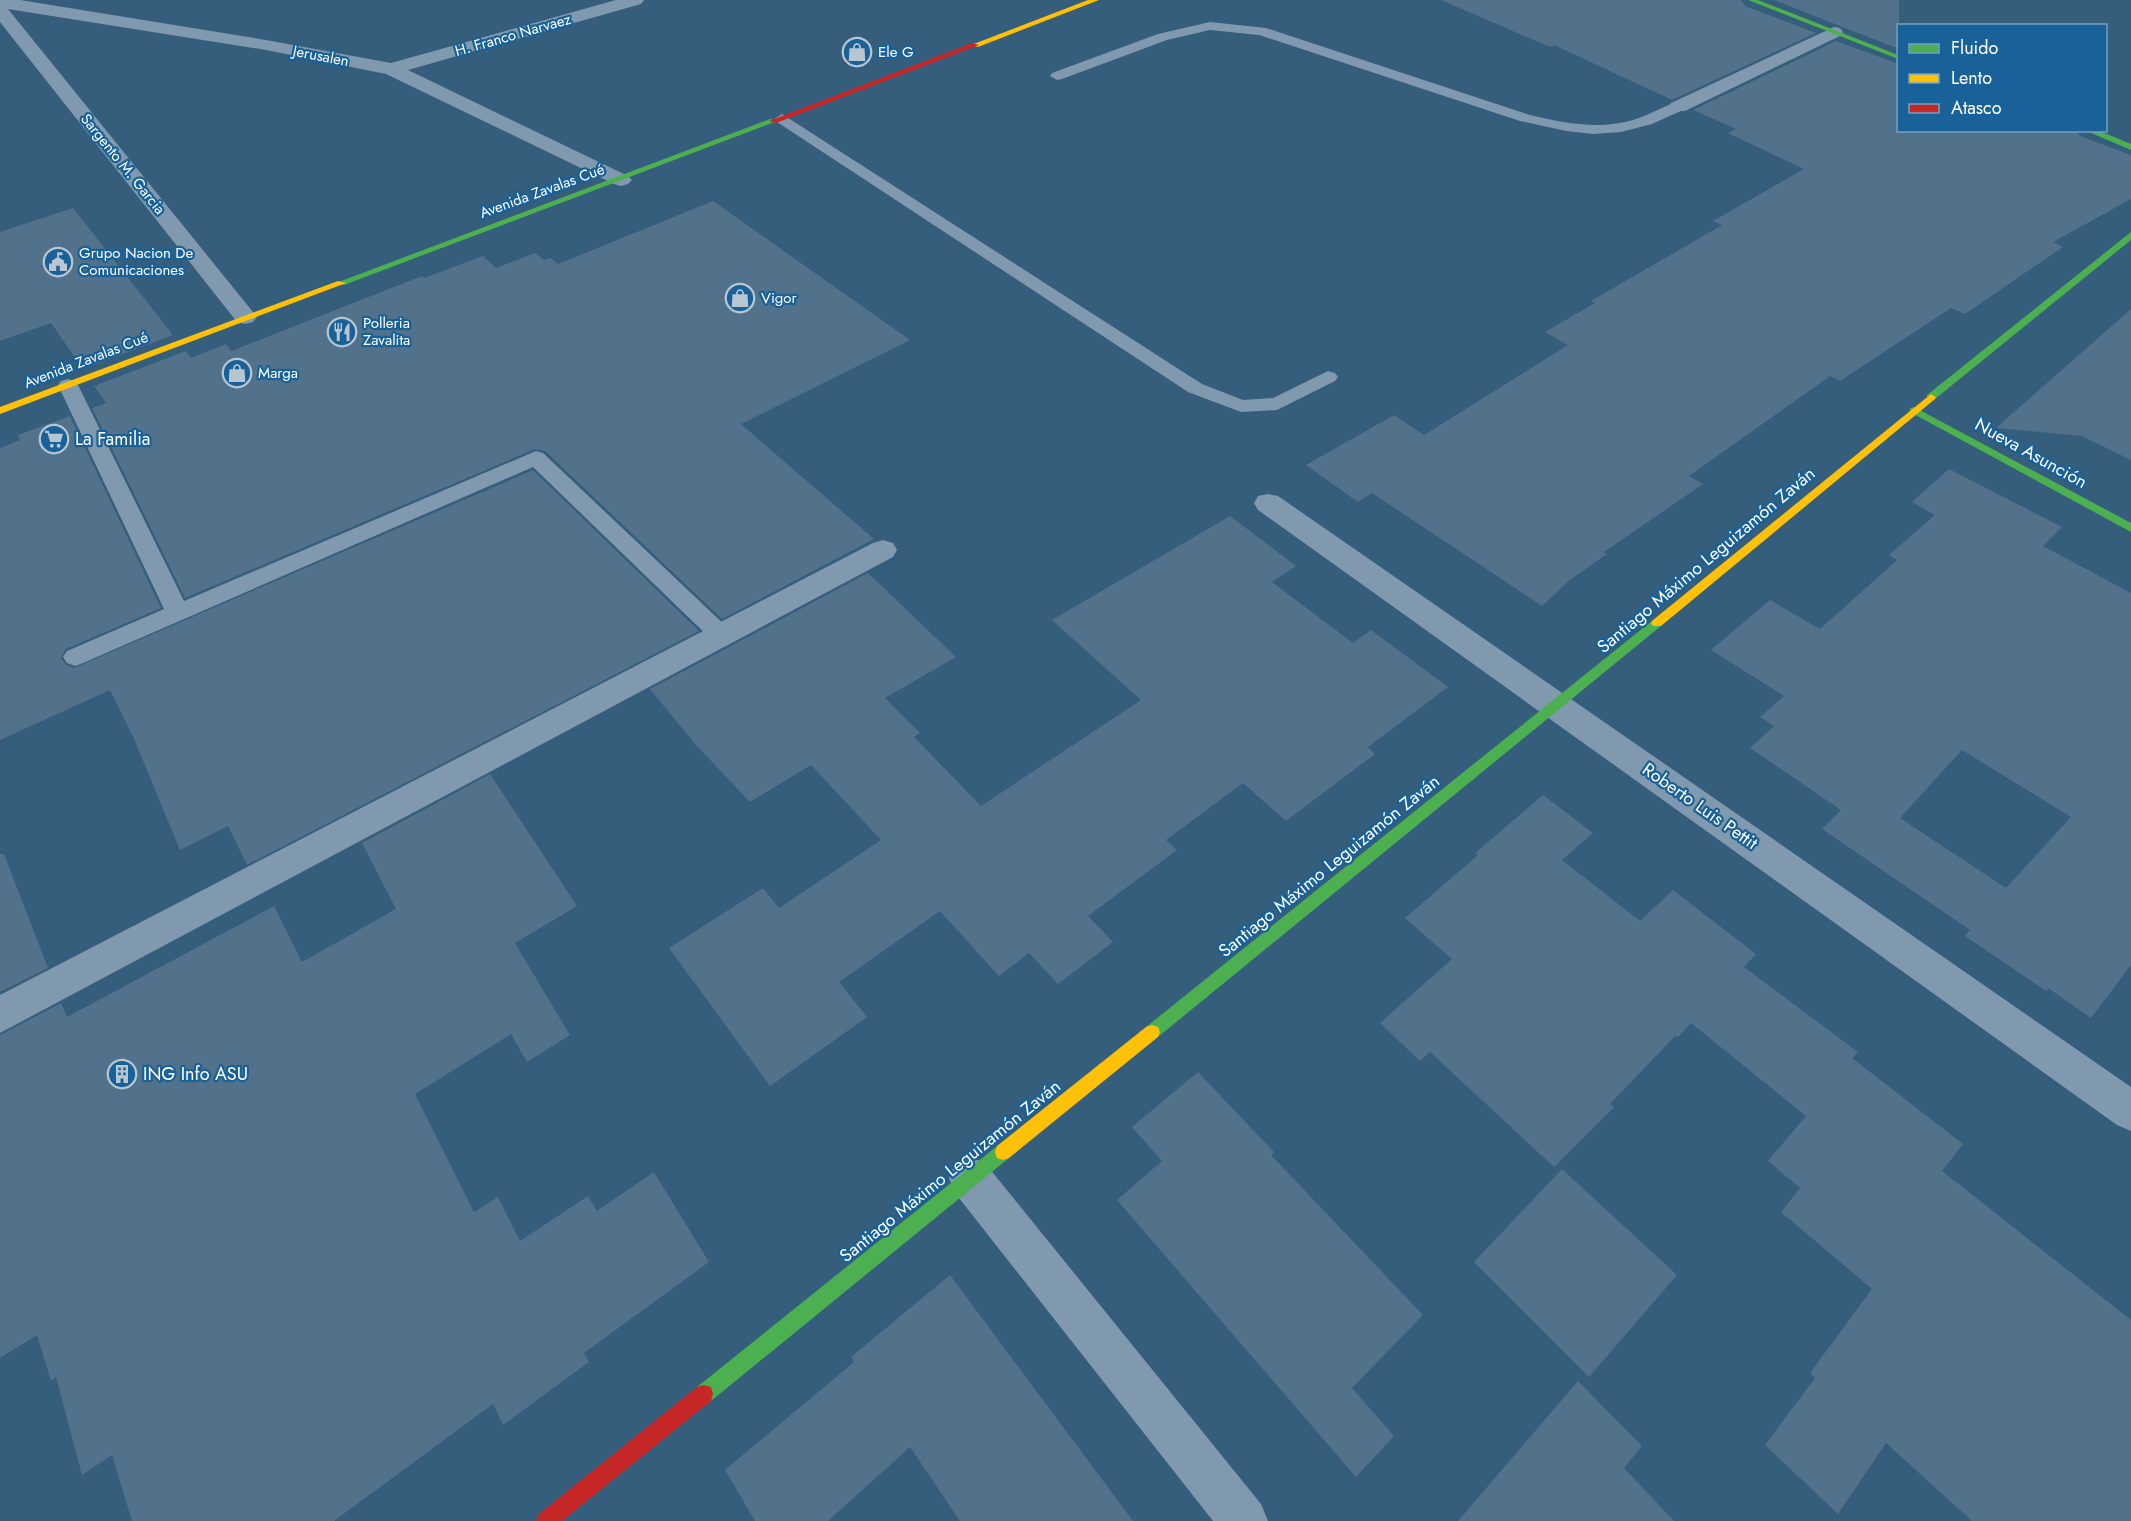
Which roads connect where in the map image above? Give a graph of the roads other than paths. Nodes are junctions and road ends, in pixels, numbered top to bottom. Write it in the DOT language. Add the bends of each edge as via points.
graph roads {
  1 [pos="76,0"];
  2 [pos="635,0"];
  3 [pos="1095,0"];
  4 [pos="1752,0"];
  5 [pos="0,2"];
  6 [pos="45,8"];
  7 [pos="0,10"];
  8 [pos="1834,32"];
  9 [pos="1897,56"];
  10 [pos="391,69"];
  11 [pos="1056,76"];
  12 [pos="1678,107"];
  13 [pos="782,119"];
  14 [pos="2093,132"];
  15 [pos="2131,147"];
  16 [pos="621,180"];
  17 [pos="2131,236"];
  18 [pos="245,317"];
  19 [pos="1328,378"];
  20 [pos="68,385"];
  21 [pos="1914,410"];
  22 [pos="0,411"];
  23 [pos="1268,503"];
  24 [pos="2131,528"];
  25 [pos="883,550"];
  26 [pos="178,613"];
  27 [pos="721,635"];
  28 [pos="75,657"];
  29 [pos="1558,705"];
  30 [pos="0,1014"];
  31 [pos="2131,1111"];
  32 [pos="970,1178"];
  33 [pos="546,1521"];
  34 [pos="1244,1521"];
  1 -- 6 [label="street"];
  2 -- 10 [label="street, H. Franco Narvaez"];
  3 -- 13 [label="street, Avenida Zavalas Cué"];
  4 -- 8 [label="street"];
  5 -- 6 [label="street, Jerusalen"];
  6 -- 10 [label="street, Jerusalen"];
  7 -- 18 [label="street, Sargento M. Garcia"];
  8 -- 9 [label="street"];
  8 -- 12 [label="street"];
  10 -- 16 [label="street, Jerusalen"];
  11 -- 12 [label="lane" via="1163,37 1210,26 1261,31 1562,127 1604,130 1636,124"];
  13 -- 16 [label="street, Avenida Zavalas Cué"];
  13 -- 19 [label="lane" via="1195,388 1241,406 1277,404"];
  14 -- 15 [label="street"];
  16 -- 18 [label="street, Avenida Zavalas Cué"];
  17 -- 21 [label="street, Santiago Máximo Leguizamón Zaván"];
  18 -- 20 [label="street, Avenida Zavalas Cué"];
  20 -- 22 [label="street, Avenida Zavalas Cué"];
  20 -- 26 [label="lane"];
  21 -- 24 [label="street, Nueva Asunción"];
  21 -- 29 [label="street, Santiago Máximo Leguizamón Zaván"];
  23 -- 29 [label="street, Roberto Luis Pettit"];
  25 -- 27 [label="street"];
  26 -- 27 [label="lane" via="537,458"];
  26 -- 28 [label="lane"];
  27 -- 30 [label="street"];
  29 -- 31 [label="street, Roberto Luis Pettit"];
  29 -- 32 [label="street, Santiago Máximo Leguizamón Zaván"];
  32 -- 33 [label="street, Santiago Máximo Leguizamón Zaván"];
  32 -- 34 [label="street"];
}
